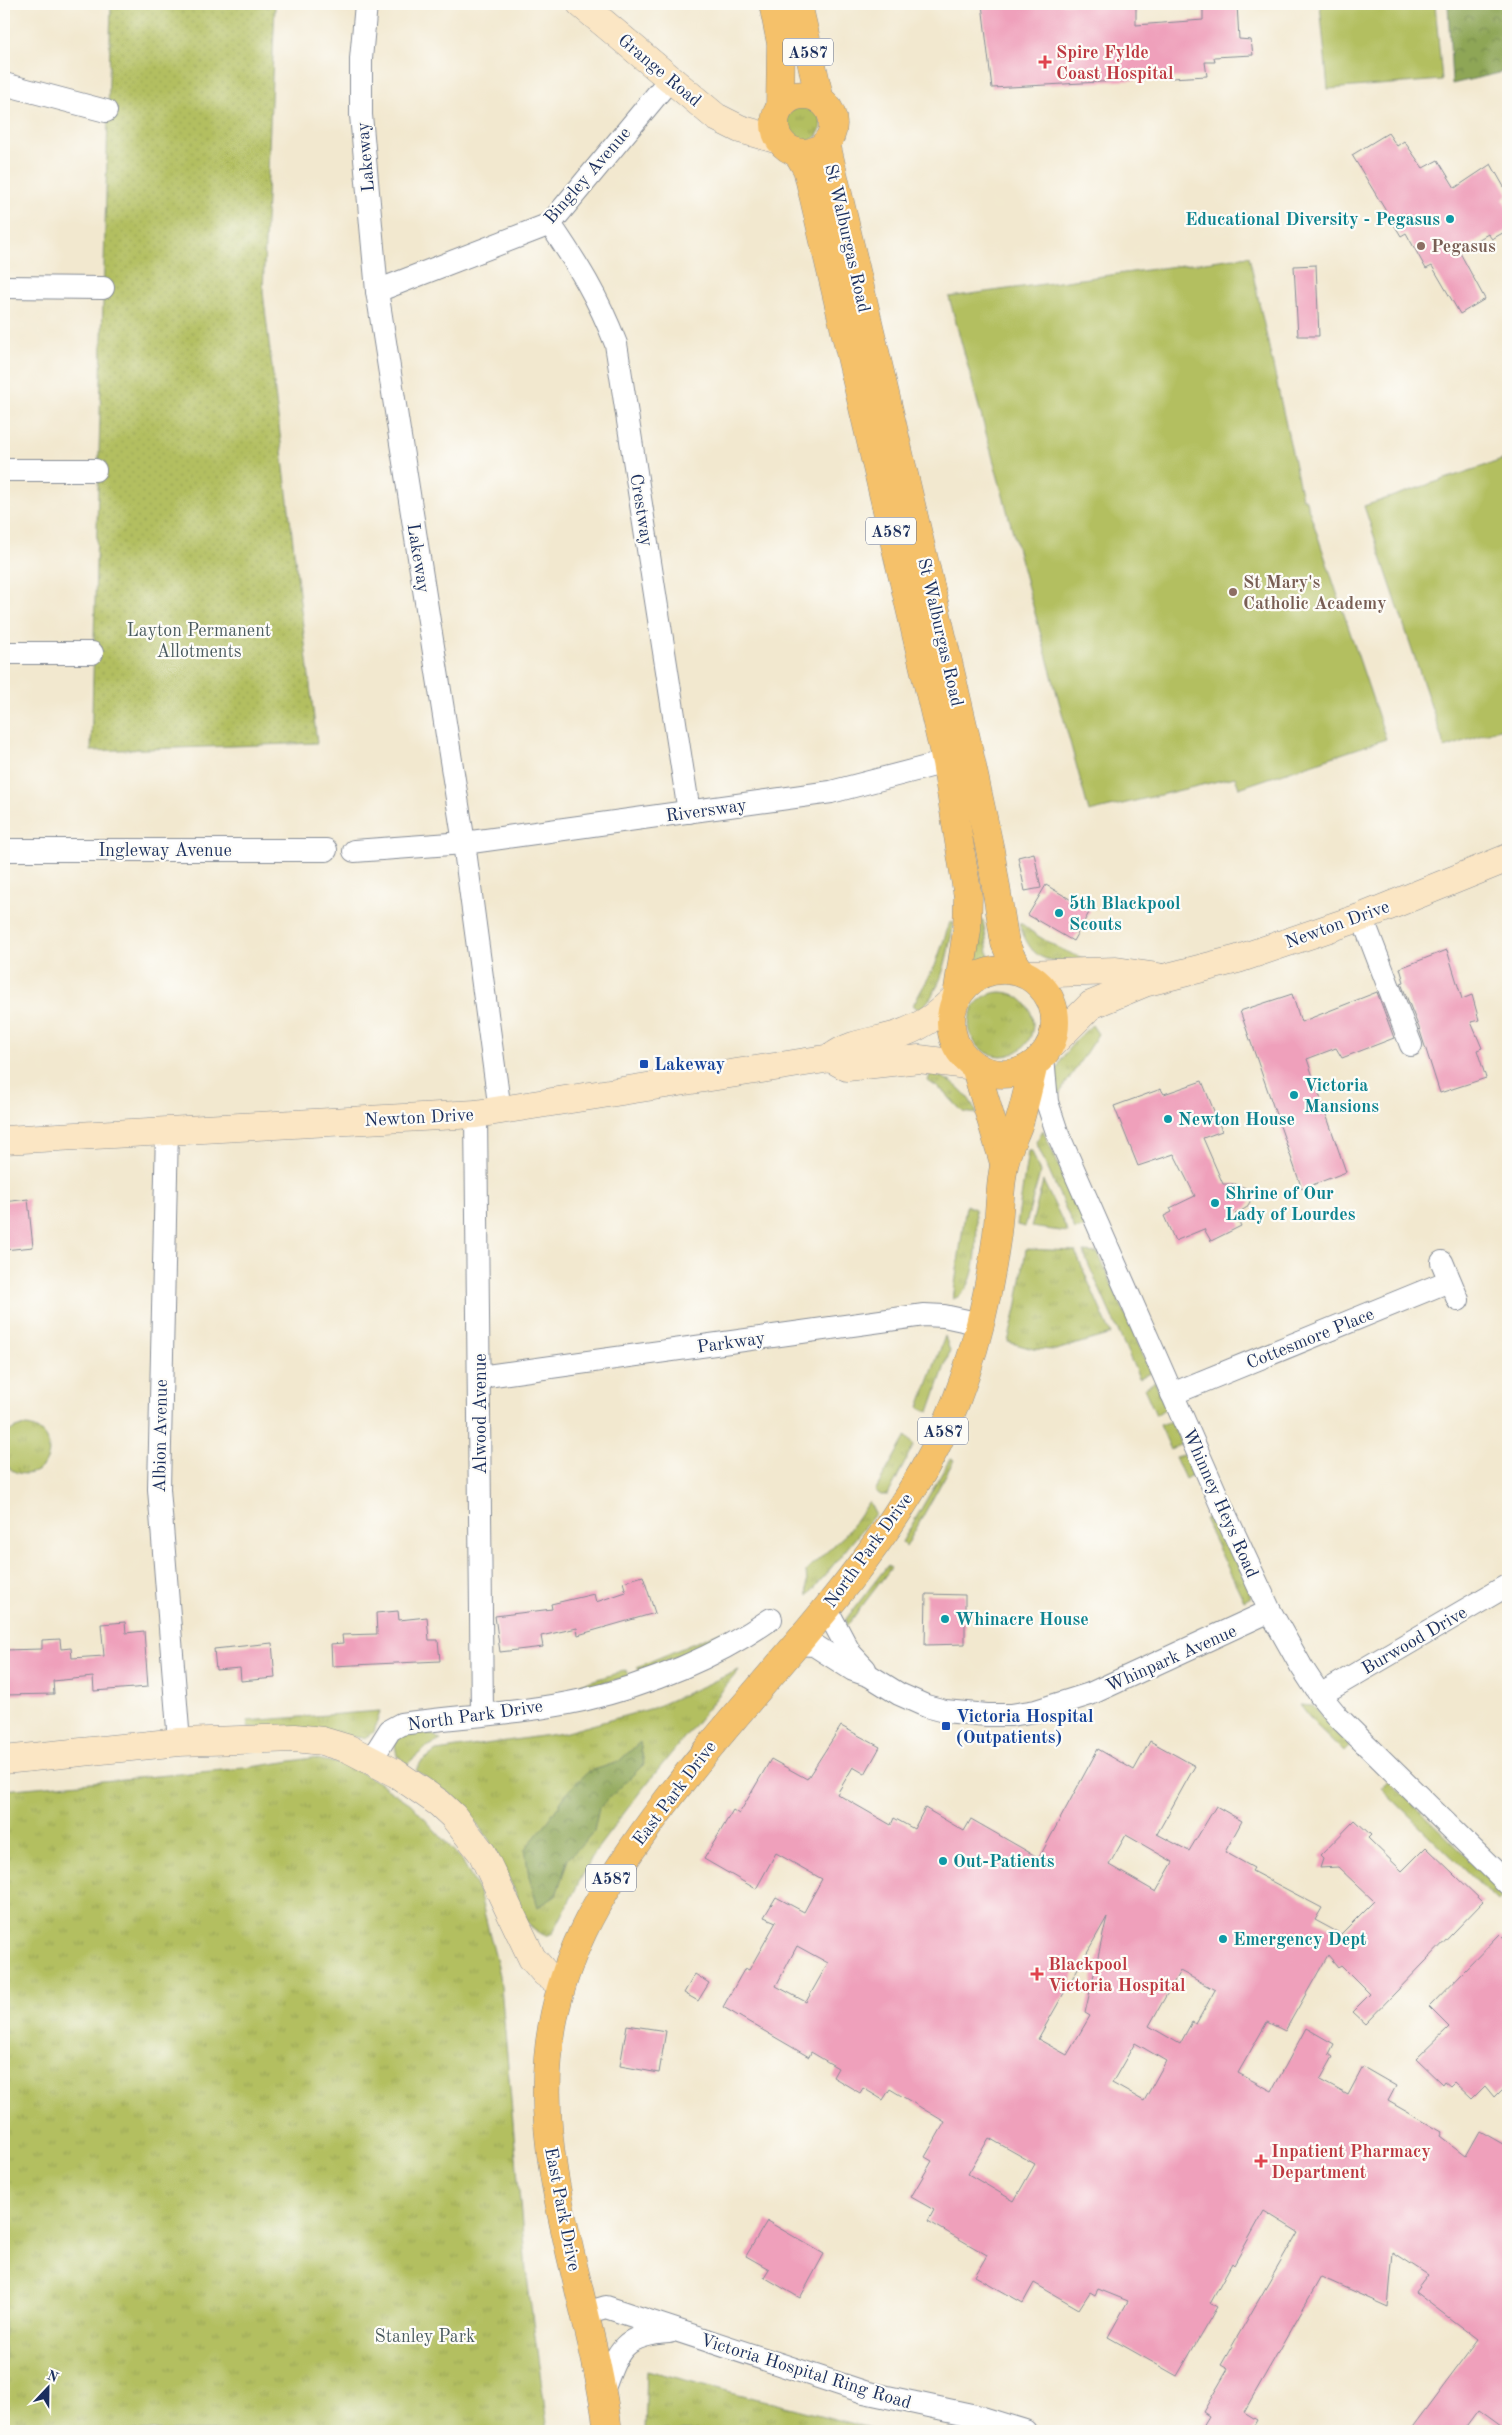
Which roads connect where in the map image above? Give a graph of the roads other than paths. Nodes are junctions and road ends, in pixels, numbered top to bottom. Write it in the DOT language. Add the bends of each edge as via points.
graph roads {
  1 [pos="366,4"];
  2 [pos="581,4"];
  3 [pos="773,4"];
  4 [pos="798,4"];
  5 [pos="670,79"];
  6 [pos="4,84"];
  7 [pos="820,100"];
  8 [pos="779,110"];
  9 [pos="106,111"];
  10 [pos="716,117"];
  11 [pos="826,143"];
  12 [pos="788,146"];
  13 [pos="550,224"];
  14 [pos="4,287"];
  15 [pos="103,288"];
  16 [pos="376,291"];
  17 [pos="4,470"];
  18 [pos="95,470"];
  19 [pos="92,652"];
  20 [pos="4,653"];
  21 [pos="946,762"];
  22 [pos="689,812"];
  23 [pos="464,843"];
  24 [pos="4,850"];
  25 [pos="326,850"];
  26 [pos="354,851"];
  27 [pos="1508,858"];
  28 [pos="1362,917"];
  29 [pos="1023,973"];
  30 [pos="1162,978"];
  31 [pos="957,996"];
  32 [pos="1411,1045"];
  33 [pos="1043,1055"];
  34 [pos="831,1058"];
  35 [pos="975,1066"];
  36 [pos="488,1113"];
  37 [pos="167,1130"];
  38 [pos="4,1140"];
  39 [pos="1004,1163"];
  40 [pos="1450,1281"];
  41 [pos="981,1324"];
  42 [pos="480,1377"];
  43 [pos="1172,1394"];
  44 [pos="1508,1585"];
  45 [pos="826,1608"];
  46 [pos="1270,1612"];
  47 [pos="771,1619"];
  48 [pos="796,1644"];
  49 [pos="870,1676"];
  50 [pos="1320,1695"];
  51 [pos="482,1714"];
  52 [pos="179,1742"];
  53 [pos="4,1760"];
  54 [pos="371,1760"];
  55 [pos="1508,1884"];
  56 [pos="562,1985"];
  57 [pos="585,2313"];
  58 [pos="675,2332"];
  59 [pos="603,2391"];
  60 [pos="608,2431"];
  61 [pos="1025,2431"];
  1 -- 16 [label="street, Lakeway" via="361,59 362,115"];
  2 -- 5 [label="main road, Grange Road"];
  3 -- 8 [label="main road, A587" via="781,43"];
  4 -- 7 [label="main road, A587"];
  5 -- 10 [label="main road, Grange Road"];
  5 -- 13 [label="street, Bingley Avenue"];
  6 -- 9 [label="street"];
  7 -- 8 [label="main road" via="799,96 788,100"];
  7 -- 11 [label="main road, A587" via="833,120 832,132"];
  8 -- 10 [label="main road, Grange Road" via="757,117"];
  8 -- 12 [label="main road, A587" via="775,122"];
  10 -- 12 [label="main road, Grange Road"];
  11 -- 12 [label="main road" via="809,153"];
  11 -- 29 [label="main road, St Walburgas Road / A587" via="966,738 990,850 1005,943 1010,957"];
  12 -- 21 [label="main road, St Walburgas Road / A587" via="807,169"];
  13 -- 16 [label="street, Bingley Avenue"];
  13 -- 22 [label="street, Crestway" via="602,306 616,344"];
  14 -- 15 [label="street"];
  16 -- 23 [label="street, Lakeway"];
  17 -- 18 [label="street"];
  19 -- 20 [label="street"];
  21 -- 22 [label="street, Riversway" via="831,792"];
  21 -- 31 [label="main road, St Walburgas Road / A587" via="966,880 968,914"];
  22 -- 23 [label="street, Riversway"];
  23 -- 26 [label="street"];
  23 -- 36 [label="street, Lakeway"];
  24 -- 25 [label="street, Ingleway Avenue"];
  27 -- 28 [label="main road, Newton Drive"];
  28 -- 30 [label="main road, Newton Drive" via="1238,959"];
  28 -- 32 [label="street"];
  29 -- 30 [label="main road, Newton Drive" via="1116,971"];
  29 -- 31 [label="main road" via="1008,970 984,973"];
  29 -- 33 [label="main road" via="1044,988 1053,1005 1056,1025"];
  30 -- 33 [label="main road, Newton Drive" via="1091,1005"];
  31 -- 34 [label="main road, Newton Drive" via="938,1016 902,1033 844,1048"];
  31 -- 35 [label="main road" via="951,1017 952,1032 961,1053"];
  33 -- 35 [label="main road" via="1009,1074 990,1073"];
  33 -- 39 [label="main road, North Park Drive / A587"];
  33 -- 43 [label="street, Whinney Heys Road" via="1047,1102 1057,1132"];
  34 -- 35 [label="main road, Newton Drive" via="848,1067 919,1059"];
  34 -- 36 [label="main road, Newton Drive"];
  35 -- 39 [label="main road, North Park Drive / A587"];
  36 -- 37 [label="main road, Newton Drive"];
  36 -- 42 [label="street, Alwood Avenue"];
  37 -- 38 [label="main road, Newton Drive"];
  37 -- 52 [label="street, Albion Avenue" via="159,1489"];
  39 -- 41 [label="main road, North Park Drive / A587" via="997,1237"];
  40 -- 43 [label="street, Cottesmore Place"];
  41 -- 42 [label="street, Parkway" via="924,1315"];
  41 -- 45 [label="main road, North Park Drive / A587" via="960,1390 925,1468 877,1545"];
  42 -- 51 [label="street, Alwood Avenue"];
  43 -- 46 [label="street, Whinney Heys Road"];
  44 -- 50 [label="street, Burwood Drive"];
  45 -- 48 [label="main road, North Park Drive / A587"];
  45 -- 49 [label="street, Whinpark Avenue" via="850,1653"];
  46 -- 49 [label="street, Whinpark Avenue" via="1090,1694 1036,1712 987,1716 945,1711 899,1694"];
  46 -- 50 [label="street, Whinney Heys Road"];
  47 -- 51 [label="street, North Park Drive" via="709,1654 641,1682 583,1700"];
  48 -- 49 [label="street, Whinpark Avenue" via="814,1645 853,1670"];
  48 -- 56 [label="main road, East Park Drive / A587" via="700,1756 609,1881 582,1934"];
  50 -- 55 [label="street, Whinney Heys Road" via="1338,1717"];
  51 -- 54 [label="street, North Park Drive" via="401,1724 390,1730"];
  52 -- 53 [label="main road"];
  52 -- 54 [label="main road" via="295,1738 322,1741"];
  54 -- 56 [label="main road" via="422,1791 453,1816 482,1853 532,1958"];
  56 -- 57 [label="main road, East Park Drive / A587" via="548,2057 548,2128"];
  57 -- 58 [label="street, Victoria Hospital Ring Road" via="606,2307"];
  57 -- 59 [label="main road, East Park Drive / A587"];
  58 -- 59 [label="street, Victoria Hospital Ring Road" via="648,2334 631,2340 612,2366"];
  58 -- 61 [label="street, Victoria Hospital Ring Road" via="864,2392 976,2416"];
  59 -- 60 [label="main road, East Park Drive / A587"];
}
